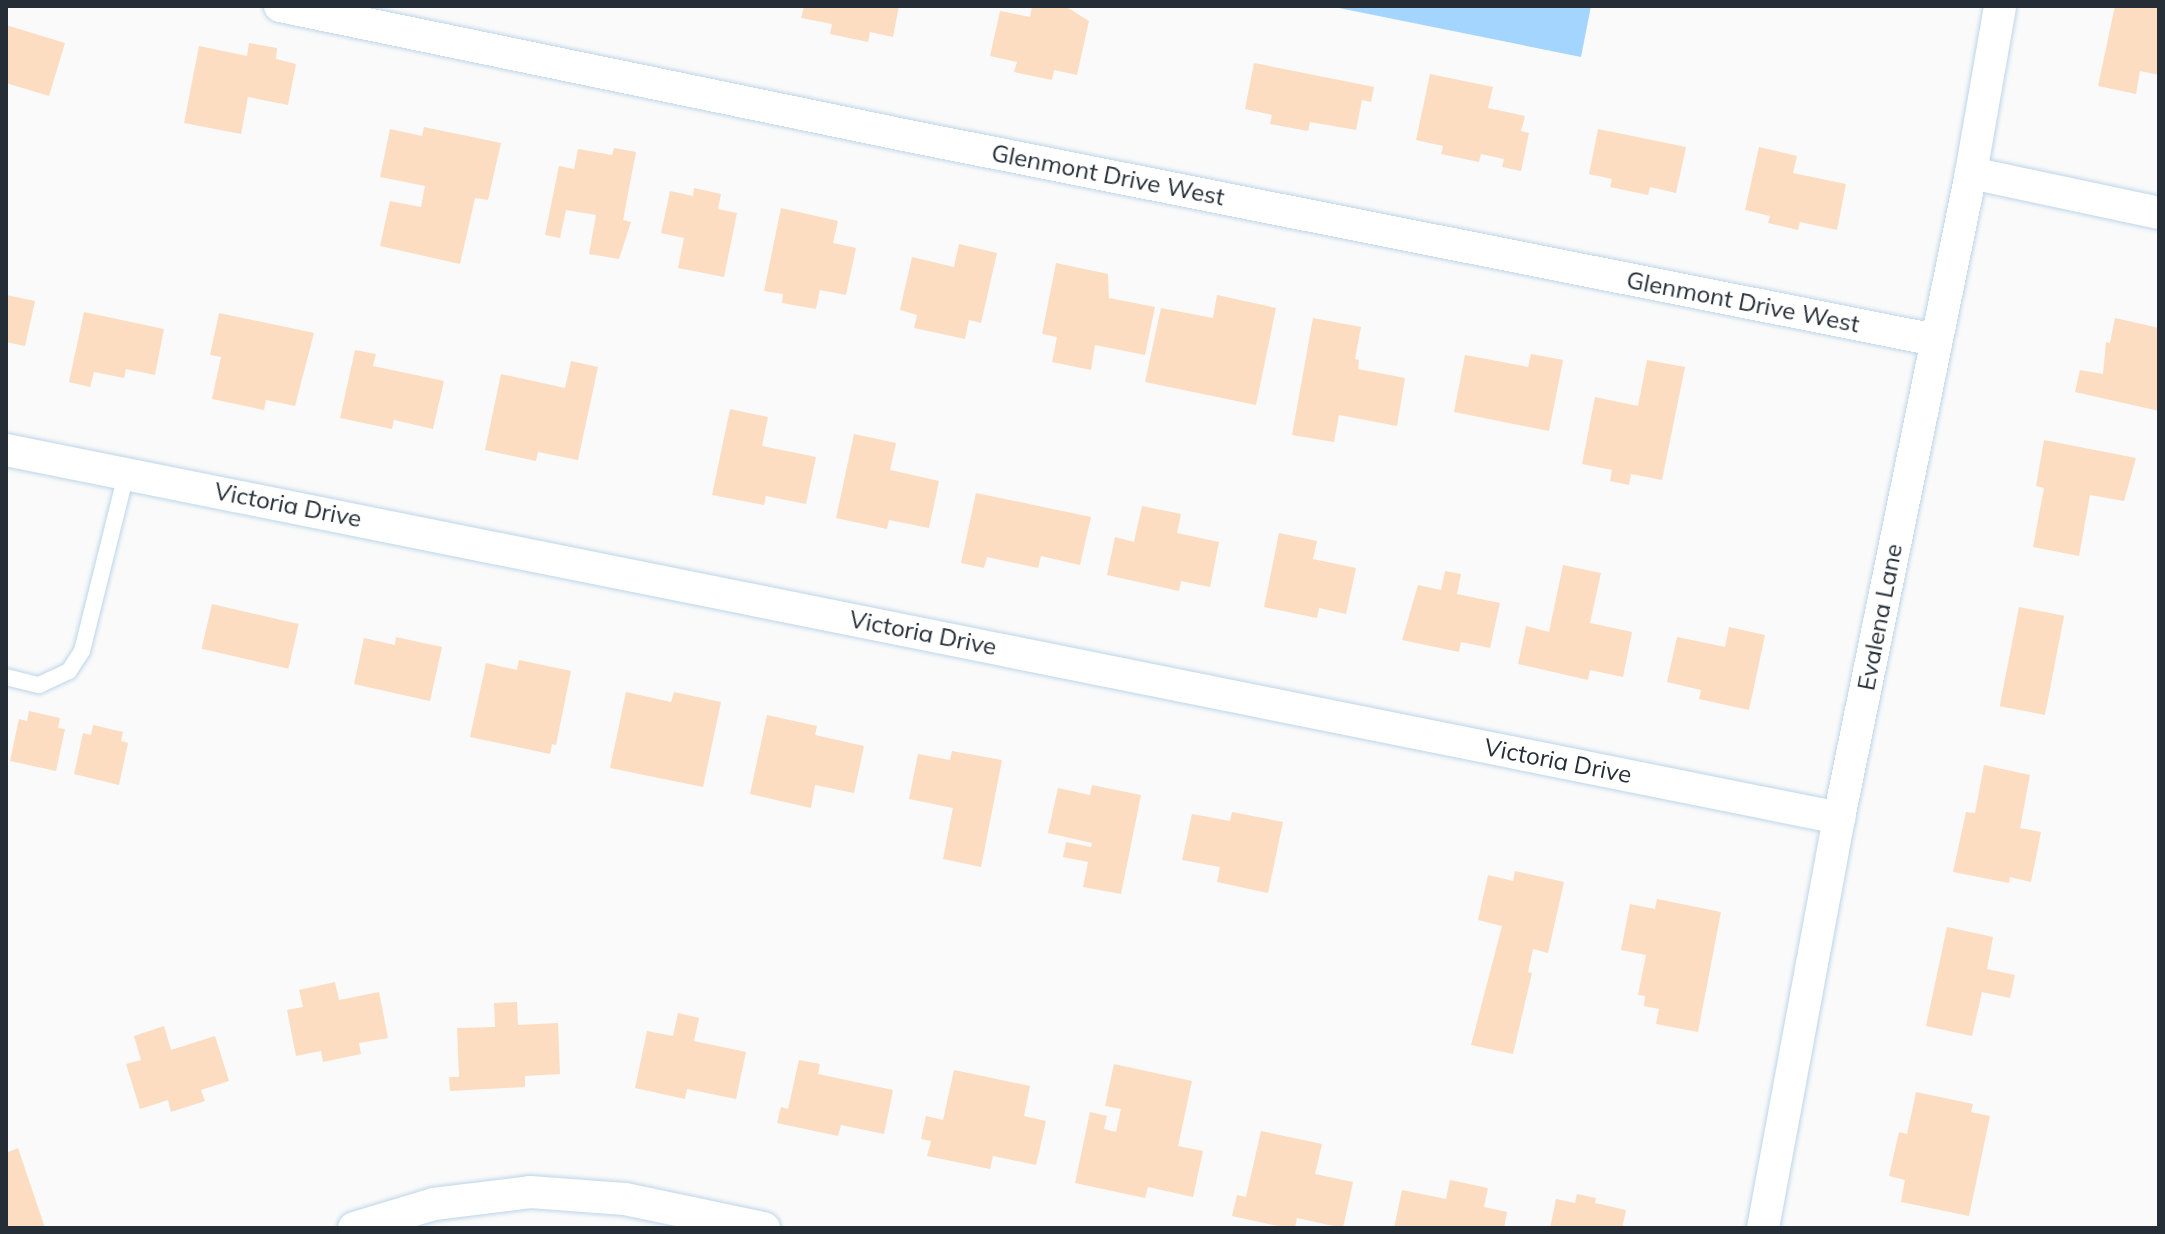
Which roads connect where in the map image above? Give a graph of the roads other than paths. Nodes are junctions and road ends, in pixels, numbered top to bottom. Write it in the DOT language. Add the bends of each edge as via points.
graph roads {
  1 [pos="280,6"];
  2 [pos="2000,6"];
  3 [pos="1971,173"];
  4 [pos="2159,213"];
  5 [pos="1936,340"];
  6 [pos="6,450"];
  7 [pos="126,474"];
  8 [pos="6,677"];
  9 [pos="1839,818"];
  10 [pos="354,1228"];
  11 [pos="764,1228"];
  12 [pos="1763,1228"];
  1 -- 5 [label="street, Glenmont Drive West"];
  2 -- 3 [label="street, Evalena Lane"];
  3 -- 4 [label="street"];
  3 -- 5 [label="street, Evalena Lane"];
  5 -- 9 [label="street, Evalena Lane"];
  6 -- 7 [label="street, Victoria Drive"];
  7 -- 8 [label="lane" via="82,651 69,671 39,685"];
  7 -- 9 [label="street, Victoria Drive"];
  9 -- 12 [label="street, Evalena Lane"];
  10 -- 11 [label="street" via="434,1204 530,1192 625,1199"];
}
